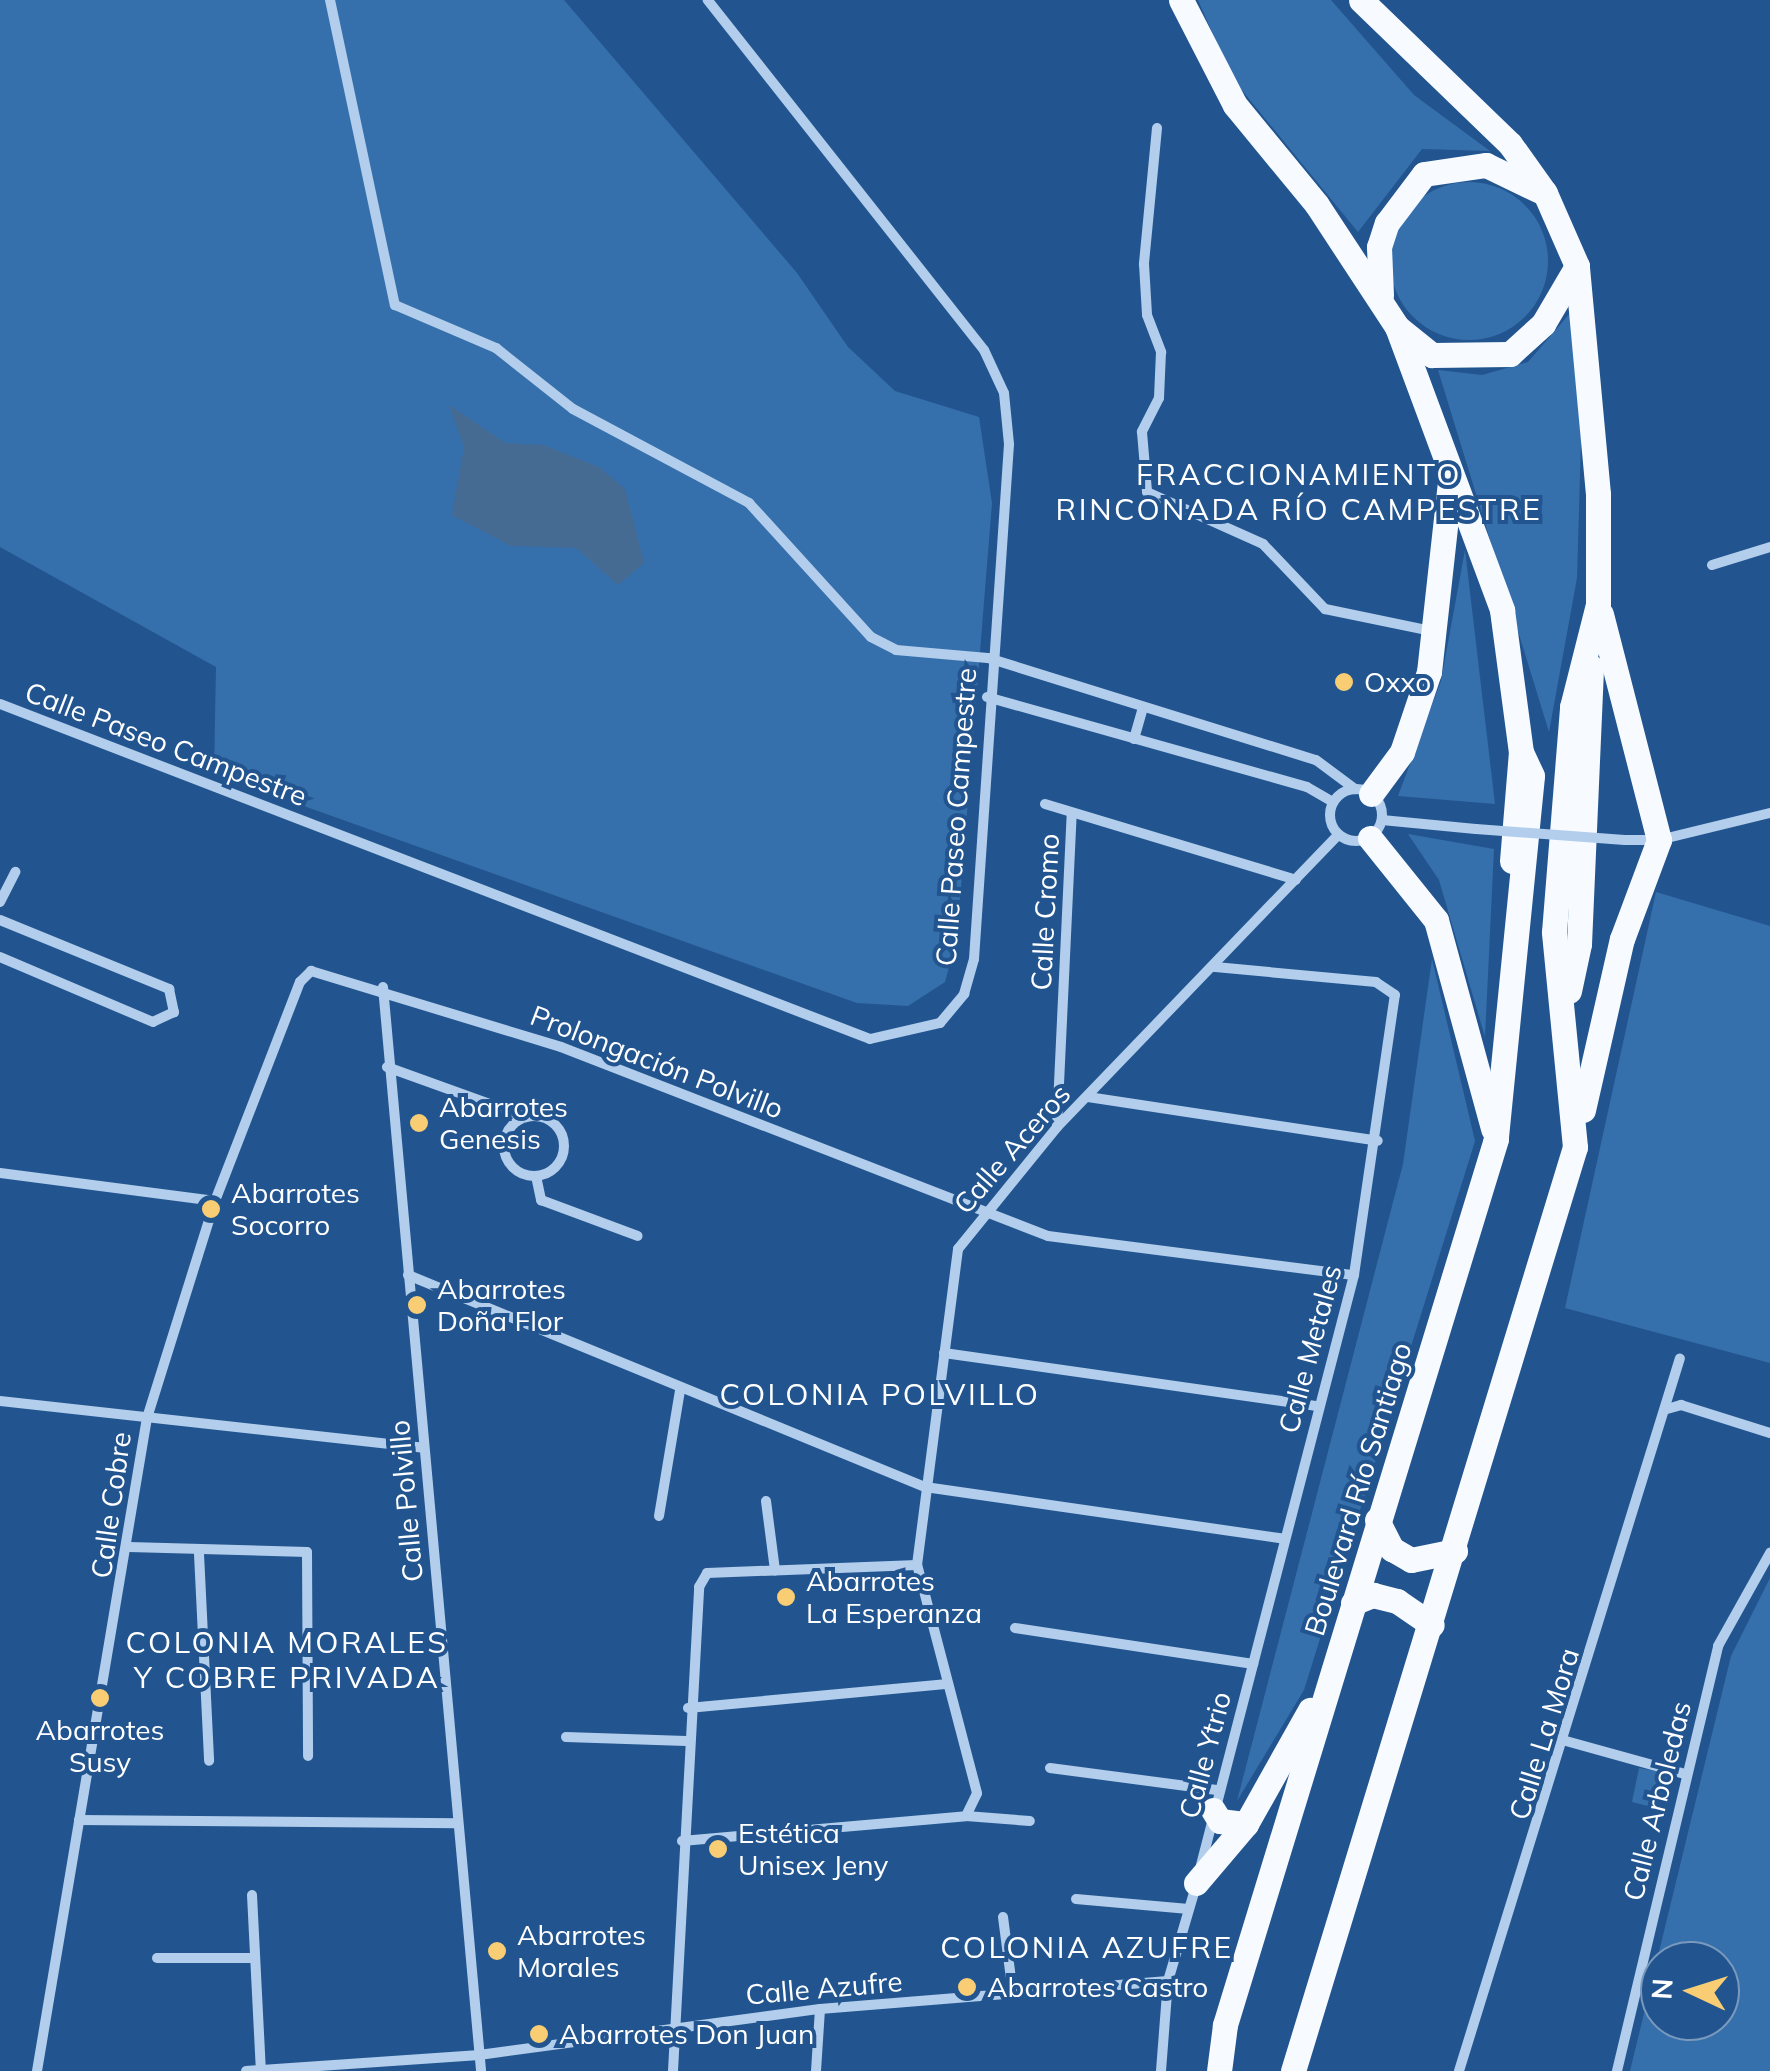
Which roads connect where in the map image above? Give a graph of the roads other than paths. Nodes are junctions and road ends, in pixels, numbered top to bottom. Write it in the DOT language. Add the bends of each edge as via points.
graph roads {
  1 [pos="330,0"];
  2 [pos="708,0"];
  3 [pos="1181,0"];
  4 [pos="1362,0"];
  5 [pos="1157,128"];
  6 [pos="1545,193"];
  7 [pos="1577,266"];
  8 [pos="1381,298"];
  9 [pos="1397,327"];
  10 [pos="1451,472"];
  11 [pos="1770,548"];
  12 [pos="1712,565"];
  13 [pos="1598,604"];
  14 [pos="1436,631"];
  15 [pos="988,658"];
  16 [pos="987,697"];
  17 [pos="0,704"];
  18 [pos="1143,708"];
  19 [pos="1134,738"];
  20 [pos="1363,791"];
  21 [pos="1333,802"];
  22 [pos="1045,804"];
  23 [pos="1072,813"];
  24 [pos="1770,813"];
  25 [pos="1376,829"];
  26 [pos="1338,834"];
  27 [pos="1659,840"];
  28 [pos="15,872"];
  29 [pos="1296,880"];
  30 [pos="0,902"];
  31 [pos="0,920"];
  32 [pos="0,957"];
  33 [pos="1212,967"];
  34 [pos="312,970"];
  35 [pos="383,988"];
  36 [pos="387,1067"];
  37 [pos="1088,1097"];
  38 [pos="526,1117"];
  39 [pos="1057,1127"];
  40 [pos="1496,1139"];
  41 [pos="1378,1142"];
  42 [pos="1575,1148"];
  43 [pos="0,1173"];
  44 [pos="536,1176"];
  45 [pos="216,1201"];
  46 [pos="982,1212"];
  47 [pos="638,1236"];
  48 [pos="408,1274"];
  49 [pos="1354,1275"];
  50 [pos="944,1352"];
  51 [pos="1680,1358"];
  52 [pos="680,1390"];
  53 [pos="0,1400"];
  54 [pos="1316,1406"];
  55 [pos="1667,1409"];
  56 [pos="146,1418"];
  57 [pos="1770,1433"];
  58 [pos="423,1448"];
  59 [pos="925,1487"];
  60 [pos="766,1501"];
  61 [pos="659,1516"];
  62 [pos="1377,1520"];
  63 [pos="1284,1539"];
  64 [pos="129,1547"];
  65 [pos="1456,1551"];
  66 [pos="1770,1553"];
  67 [pos="199,1554"];
  68 [pos="918,1564"];
  69 [pos="774,1570"];
  70 [pos="1353,1603"];
  71 [pos="1432,1625"];
  72 [pos="1015,1628"];
  73 [pos="1253,1664"];
  74 [pos="1334,1666"];
  75 [pos="948,1684"];
  76 [pos="688,1708"];
  77 [pos="566,1737"];
  78 [pos="1566,1741"];
  79 [pos="686,1742"];
  80 [pos="308,1756"];
  81 [pos="208,1761"];
  82 [pos="1050,1768"];
  83 [pos="1685,1774"];
  84 [pos="1215,1800"];
  85 [pos="966,1816"];
  86 [pos="80,1820"];
  87 [pos="1030,1821"];
  88 [pos="458,1823"];
  89 [pos="1246,1824"];
  90 [pos="682,1841"];
  91 [pos="1196,1883"];
  92 [pos="252,1895"];
  93 [pos="1076,1899"];
  94 [pos="1190,1910"];
  95 [pos="1003,1917"];
  96 [pos="156,1958"];
  97 [pos="255,1958"];
  98 [pos="1168,1982"];
  99 [pos="1014,1994"];
  100 [pos="820,2009"];
  101 [pos="674,2026"];
  102 [pos="479,2055"];
  103 [pos="262,2070"];
  104 [pos="37,2071"];
  105 [pos="246,2071"];
  106 [pos="481,2071"];
  107 [pos="673,2071"];
  108 [pos="816,2071"];
  109 [pos="1161,2071"];
  110 [pos="1219,2071"];
  111 [pos="1293,2071"];
  112 [pos="1459,2071"];
  113 [pos="1616,2071"];
  1 -- 15 [label="street" via="395,305 496,348 574,409 748,504 872,637 896,650"];
  2 -- 15 [label="street, Calle Paseo Campestre" via="984,350 1004,393 1008,444"];
  3 -- 8 [label="main road, Boulevard Río Santiago" via="1235,106"];
  4 -- 6 [label="main road" via="1510,144"];
  5 -- 14 [label="street" via="1144,264 1147,316 1160,352 1160,398 1142,432 1147,492 1263,544 1325,609"];
  6 -- 7 [label="main road"];
  6 -- 8 [label="main road" via="1486,165 1424,174 1401,194 1379,247"];
  7 -- 9 [label="main road" via="1543,324 1510,354 1432,355"];
  7 -- 13 [label="main road" via="1598,494"];
  8 -- 9 [label="main road, Boulevard Río Santiago"];
  9 -- 10 [label="main road, Boulevard Río Santiago"];
  10 -- 14 [label="main road"];
  10 -- 40 [label="main road, Boulevard Río Santiago" via="1502,610 1521,752 1532,776"];
  11 -- 12 [label="street"];
  13 -- 27 [label="main road"];
  13 -- 42 [label="main road" via="1590,646 1585,850 1566,1006"];
  14 -- 20 [label="main road" via="1402,752"];
  15 -- 16 [label="street, Calle Paseo Campestre"];
  15 -- 18 [label="street"];
  16 -- 17 [label="street, Calle Paseo Campestre" via="974,959 964,994 940,1023 870,1040"];
  16 -- 19 [label="street"];
  18 -- 19 [label="street"];
  18 -- 20 [label="street" via="1316,760"];
  19 -- 21 [label="street" via="1307,787"];
  20 -- 21 [label="street"];
  20 -- 25 [label="street"];
  21 -- 26 [label="street"];
  22 -- 23 [label="street"];
  23 -- 29 [label="street, Calle Cromo"];
  23 -- 39 [label="street, Calle Cromo"];
  24 -- 27 [label="street"];
  25 -- 26 [label="street"];
  25 -- 27 [label="street, bridge"];
  25 -- 40 [label="main road" via="1436,920"];
  26 -- 29 [label="street, Calle Aceros"];
  27 -- 42 [label="main road" via="1622,939"];
  28 -- 30 [label="street"];
  29 -- 33 [label="street, Calle Aceros"];
  31 -- 32 [label="street" via="169,989 174,1012 153,1022"];
  33 -- 37 [label="street, Calle Aceros"];
  33 -- 41 [label="street, Calle Metales" via="1376,982 1394,995"];
  34 -- 35 [label="street, Prolongación Polvillo"];
  34 -- 45 [label="street, Calle Cobre" via="300,982"];
  35 -- 36 [label="street, Calle Polvillo"];
  35 -- 46 [label="street, Prolongación Polvillo" via="561,1047"];
  36 -- 38 [label="street"];
  36 -- 48 [label="street, Calle Polvillo"];
  37 -- 39 [label="street, Calle Aceros"];
  37 -- 41 [label="street"];
  38 -- 44 [label="street" via="509,1129 504,1148 518,1172"];
  38 -- 44 [label="street" via="546,1119 563,1142 559,1162"];
  39 -- 46 [label="street, Calle Aceros"];
  40 -- 62 [label="main road, Boulevard Río Santiago"];
  41 -- 49 [label="street, Calle Metales"];
  42 -- 65 [label="main road"];
  43 -- 45 [label="street"];
  44 -- 47 [label="street" via="541,1200"];
  45 -- 56 [label="street, Calle Cobre"];
  46 -- 49 [label="street, Prolongación Polvillo" via="1048,1236"];
  46 -- 50 [label="street, Calle Aceros" via="958,1249"];
  48 -- 52 [label="street"];
  48 -- 58 [label="street, Calle Polvillo"];
  49 -- 54 [label="street, Calle Metales"];
  50 -- 54 [label="street"];
  50 -- 59 [label="street, Calle Aceros"];
  51 -- 55 [label="street, Calle La Mora"];
  52 -- 59 [label="street"];
  52 -- 61 [label="street"];
  53 -- 56 [label="street"];
  54 -- 63 [label="street, Calle Metales"];
  55 -- 57 [label="street" via="1681,1405"];
  55 -- 78 [label="street, Calle La Mora"];
  56 -- 58 [label="street"];
  56 -- 64 [label="street, Calle Cobre"];
  58 -- 88 [label="street, Calle Polvillo"];
  59 -- 63 [label="street"];
  59 -- 68 [label="street, Calle Aceros"];
  60 -- 69 [label="street"];
  62 -- 65 [label="main road" via="1392,1549 1411,1560"];
  62 -- 70 [label="main road, Boulevard Río Santiago"];
  63 -- 73 [label="street, Calle Ytrio"];
  64 -- 67 [label="street"];
  64 -- 86 [label="street, Calle Cobre"];
  65 -- 71 [label="main road"];
  66 -- 83 [label="street, Calle Arboledas" via="1718,1646"];
  67 -- 80 [label="street" via="307,1552"];
  67 -- 81 [label="street"];
  68 -- 69 [label="street"];
  68 -- 75 [label="street, Calle Aceros"];
  69 -- 76 [label="street" via="707,1573"];
  70 -- 71 [label="main road" via="1373,1596 1397,1601"];
  70 -- 74 [label="main road, Boulevard Río Santiago"];
  71 -- 111 [label="main road"];
  72 -- 73 [label="street"];
  73 -- 84 [label="street, Calle Ytrio"];
  74 -- 89 [label="main road"];
  74 -- 110 [label="main road, Boulevard Río Santiago" via="1225,2025"];
  75 -- 76 [label="street"];
  75 -- 85 [label="street, Calle Aceros" via="976,1793"];
  76 -- 79 [label="street"];
  77 -- 79 [label="street"];
  78 -- 83 [label="street"];
  78 -- 112 [label="street, Calle La Mora"];
  79 -- 90 [label="street"];
  82 -- 84 [label="street"];
  83 -- 113 [label="street, Calle Arboledas"];
  84 -- 89 [label="main road" via="1220,1821"];
  84 -- 91 [label="street, Calle Ytrio"];
  85 -- 87 [label="street"];
  85 -- 90 [label="street"];
  86 -- 88 [label="street"];
  86 -- 104 [label="street, Calle Cobre"];
  88 -- 102 [label="street, Calle Polvillo"];
  89 -- 91 [label="main road"];
  90 -- 101 [label="street"];
  91 -- 94 [label="street, Calle Ytrio"];
  92 -- 97 [label="street"];
  93 -- 94 [label="street"];
  94 -- 98 [label="street, Calle Ytrio"];
  95 -- 99 [label="street"];
  96 -- 97 [label="street"];
  97 -- 103 [label="street"];
  98 -- 99 [label="street, Calle Azufre"];
  98 -- 109 [label="street, Calle Ytrio"];
  99 -- 100 [label="street, Calle Azufre"];
  100 -- 101 [label="street, Calle Azufre"];
  100 -- 108 [label="street"];
  101 -- 102 [label="street, Calle Azufre"];
  101 -- 107 [label="street"];
  102 -- 103 [label="street, Calle Azufre"];
  102 -- 106 [label="street, Calle Polvillo"];
  103 -- 105 [label="street, Calle Azufre"];
}
